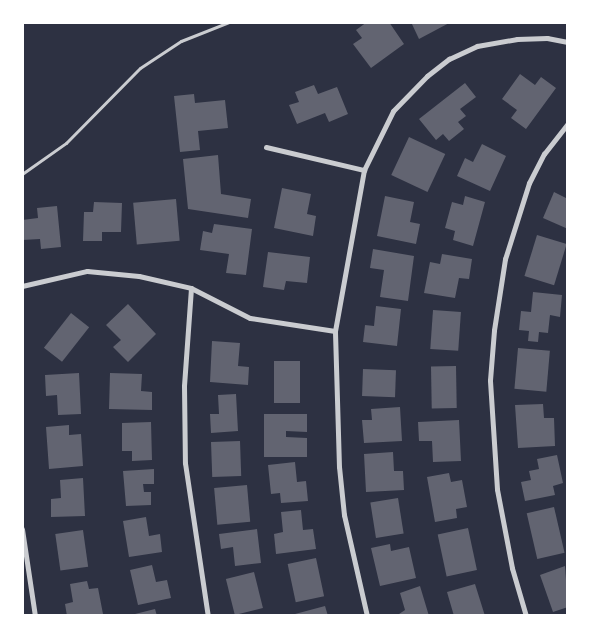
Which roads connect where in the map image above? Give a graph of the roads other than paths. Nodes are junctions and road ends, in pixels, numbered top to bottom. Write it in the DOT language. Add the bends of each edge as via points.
graph roads {
  1 [pos="229,22"];
  2 [pos="568,42"];
  3 [pos="568,123"];
  4 [pos="266,147"];
  5 [pos="364,170"];
  6 [pos="22,174"];
  7 [pos="22,286"];
  8 [pos="190,288"];
  9 [pos="335,331"];
  10 [pos="22,529"];
  11 [pos="35,616"];
  12 [pos="208,616"];
  13 [pos="367,616"];
  14 [pos="526,616"];
  1 -- 6 [label="lane" via="180,41 140,68 66,143"];
  2 -- 5 [label="street" via="547,38 517,39 477,46 449,59 427,76 393,111"];
  3 -- 14 [label="street" via="544,154 529,183 505,259 494,330 490,380 497,489 512,568"];
  4 -- 5 [label="street"];
  5 -- 9 [label="street"];
  7 -- 8 [label="street" via="87,271 147,277"];
  8 -- 9 [label="street" via="250,318"];
  8 -- 12 [label="street" via="184,386 186,463"];
  9 -- 13 [label="street" via="344,515"];
  10 -- 11 [label="street"];
}
